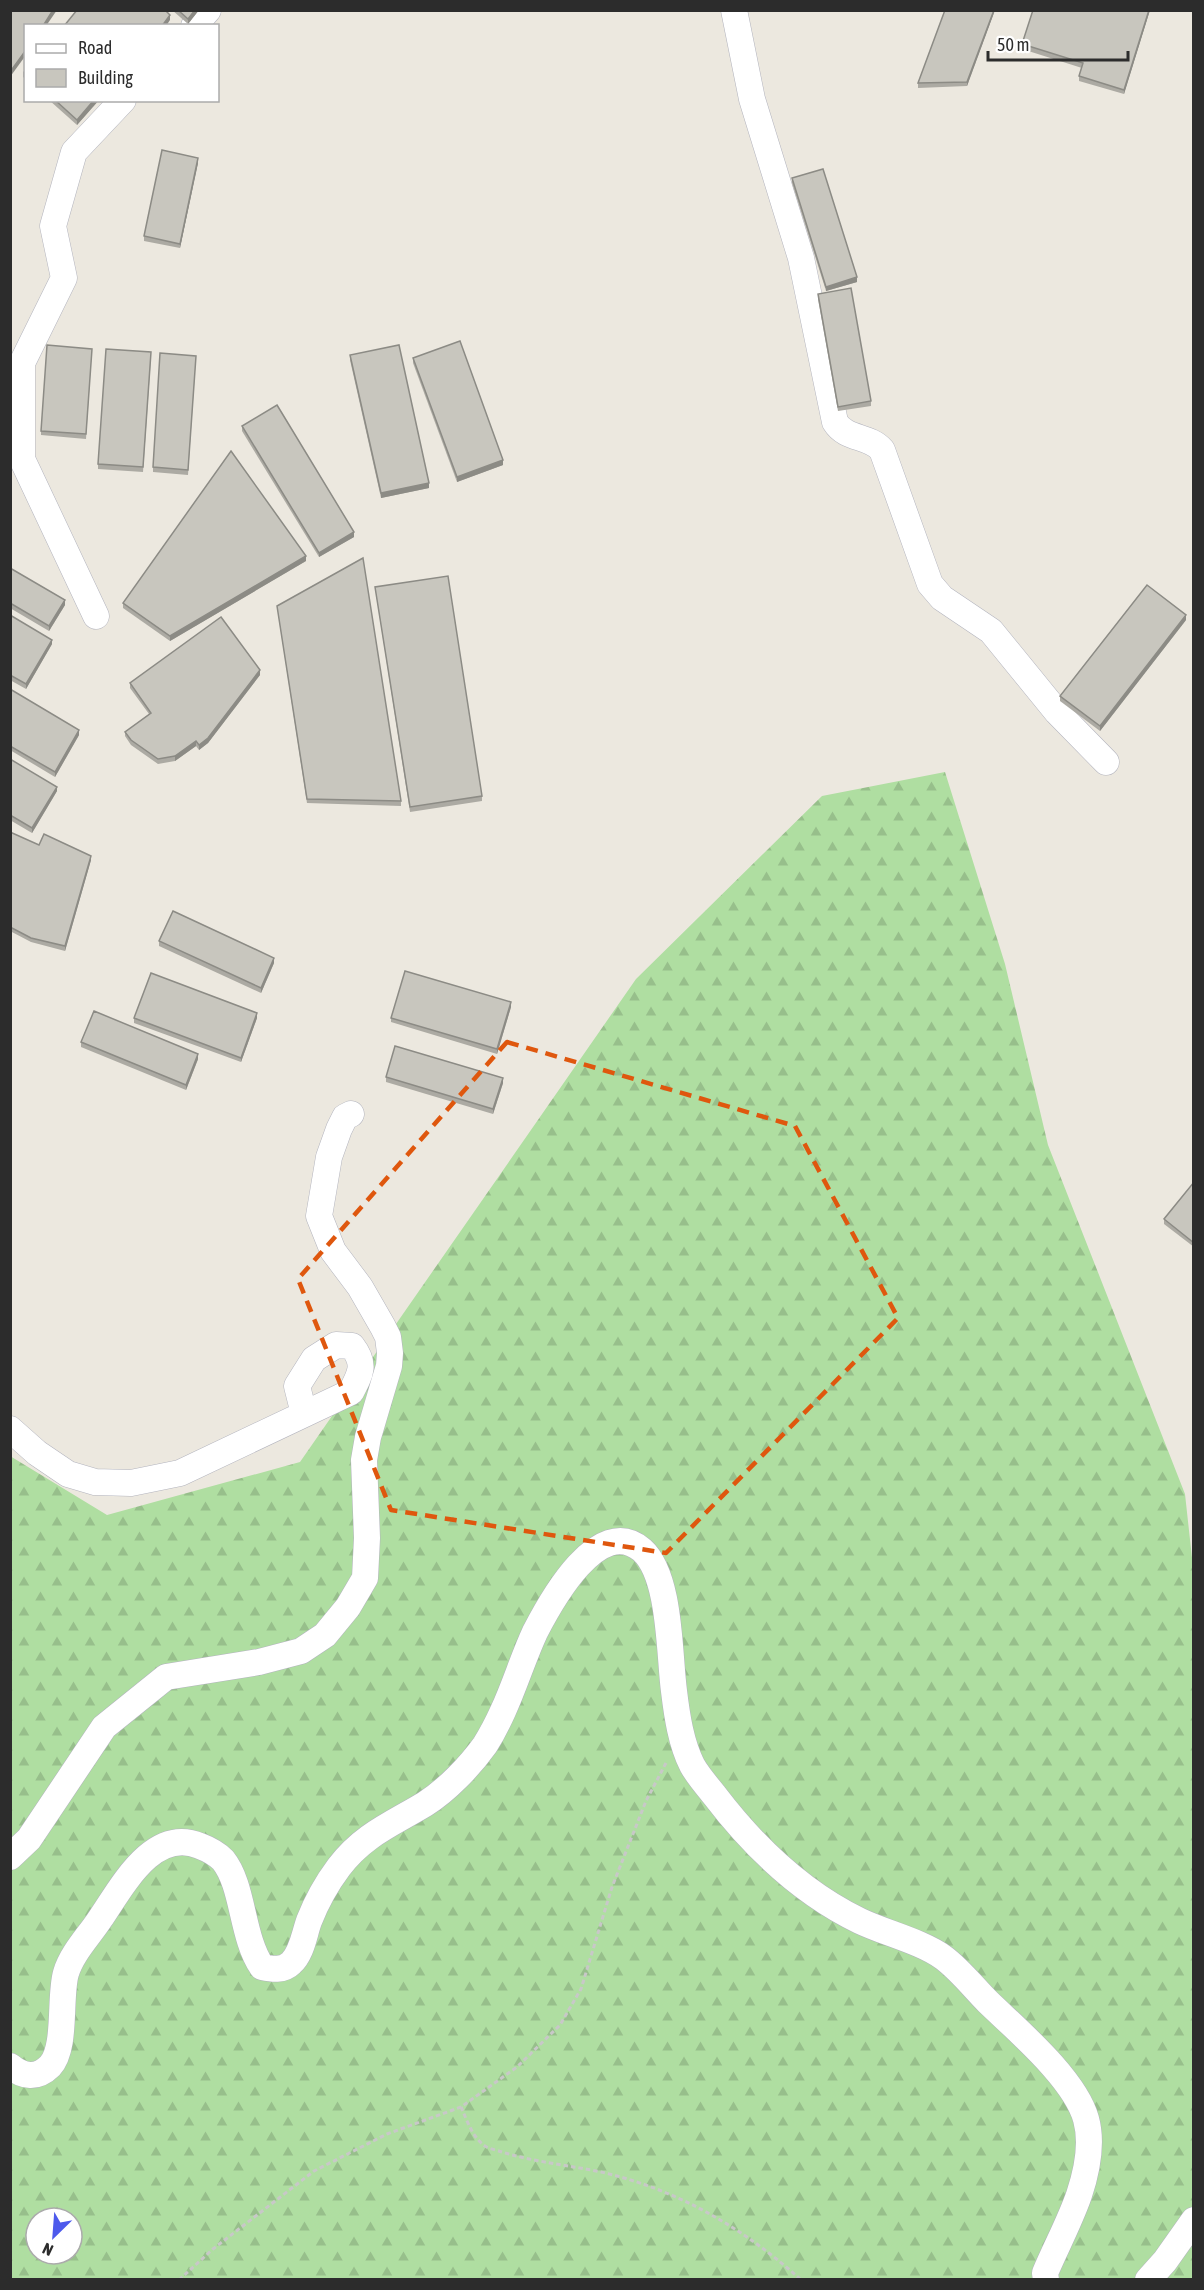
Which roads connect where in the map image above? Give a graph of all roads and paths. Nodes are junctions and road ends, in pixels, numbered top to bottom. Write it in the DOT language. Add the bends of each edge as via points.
graph roads {
  1 [pos="208,10"];
  2 [pos="734,10"];
  3 [pos="196,24"];
  4 [pos="121,102"];
  5 [pos="96,616"];
  6 [pos="1107,762"];
  7 [pos="351,1114"];
  8 [pos="304,1414"];
  9 [pos="10,1429"];
  10 [pos="681,1735"];
  11 [pos="10,1857"];
  12 [pos="10,2066"];
  13 [pos="461,2107"];
  14 [pos="1194,2220"];
  15 [pos="179,2280"];
  16 [pos="801,2280"];
  17 [pos="1046,2280"];
  18 [pos="1148,2280"];
  1 -- 3 [label="street"];
  2 -- 6 [label="street" via="752,99 801,258 835,422 846,434 873,442 882,450 930,584 942,598 991,631 1057,712"];
  4 -- 5 [label="street" via="74,152 52,226 64,278 22,363 21,459"];
  7 -- 11 [label="street" via="345,1117 329,1157 319,1216 333,1251 388,1337 389,1366 364,1460 365,1578 325,1635 301,1651 166,1677 104,1727 29,1839"];
  8 -- 9 [label="street" via="180,1473 131,1483 95,1482 68,1474"];
  10 -- 12 [label="street" via="663,1587 643,1550 614,1541 579,1563 563,1587 536,1631 484,1746 428,1802 352,1849 334,1872 292,1963 283,1969 262,1967 250,1944 233,1880 223,1861 210,1849 190,1841 174,1842 154,1850 135,1868 75,1955 66,1972 58,2047 51,2065 38,2075 27,2076"];
  10 -- 13 [label="path" via="646,1801 612,1887 581,1989 560,2025 517,2067"];
  10 -- 17 [label="street" via="693,1767 770,1859 856,1919 943,1957 1039,2051 1070,2088 1085,2116 1088,2161 1078,2196 1045,2273"];
  13 -- 15 [label="path" via="387,2134 314,2171"];
  13 -- 16 [label="path" via="485,2146 518,2157 603,2172 664,2191 717,2216"];
  14 -- 18 [label="street"];
}
